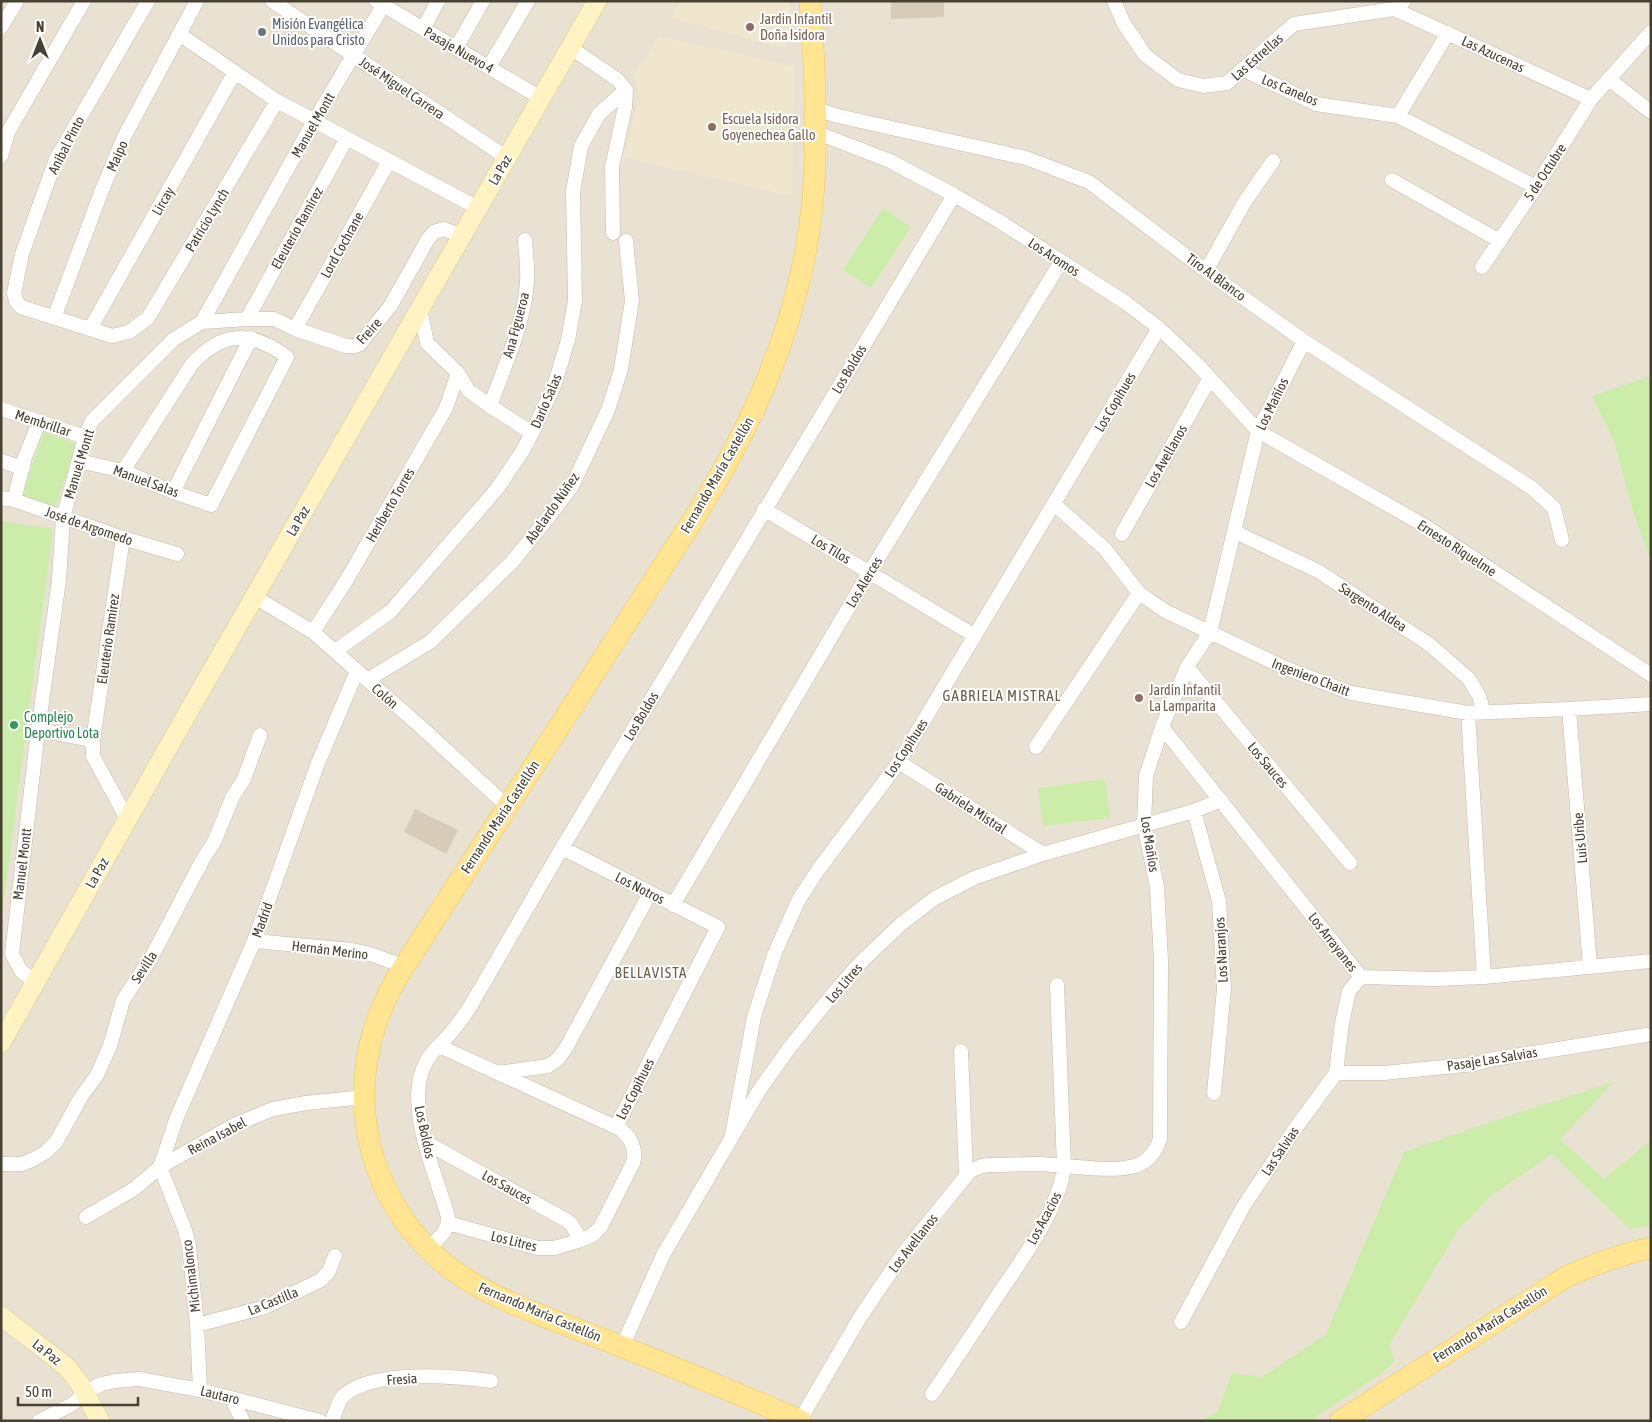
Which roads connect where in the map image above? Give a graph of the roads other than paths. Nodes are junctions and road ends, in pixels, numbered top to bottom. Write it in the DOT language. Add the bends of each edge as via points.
graph roads {
  1 [pos="17,1"];
  2 [pos="84,1"];
  3 [pos="148,1"];
  4 [pos="197,1"];
  5 [pos="272,1"];
  6 [pos="438,1"];
  7 [pos="483,1"];
  8 [pos="528,1"];
  9 [pos="598,1"];
  10 [pos="810,1"];
  11 [pos="1114,1"];
  12 [pos="382,3"];
  13 [pos="1399,5"];
  14 [pos="1,27"];
  15 [pos="423,29"];
  16 [pos="1651,32"];
  17 [pos="1448,33"];
  18 [pos="179,34"];
  19 [pos="456,48"];
  20 [pos="571,48"];
  21 [pos="353,56"];
  22 [pos="489,67"];
  23 [pos="1242,69"];
  24 [pos="235,72"];
  25 [pos="1610,80"];
  26 [pos="626,90"];
  27 [pos="541,98"];
  28 [pos="1591,99"];
  29 [pos="277,101"];
  30 [pos="815,109"];
  31 [pos="1651,112"];
  32 [pos="1398,116"];
  33 [pos="314,121"];
  34 [pos="5,132"];
  35 [pos="815,132"];
  36 [pos="347,138"];
  37 [pos="1,156"];
  38 [pos="507,158"];
  39 [pos="388,161"];
  40 [pos="1272,161"];
  41 [pos="1392,180"];
  42 [pos="1536,187"];
  43 [pos="954,195"];
  44 [pos="478,208"];
  45 [pos="613,233"];
  46 [pos="462,236"];
  47 [pos="524,240"];
  48 [pos="626,241"];
  49 [pos="1500,241"];
  50 [pos="1061,262"];
  51 [pos="1482,267"];
  52 [pos="1206,271"];
  53 [pos="420,309"];
  54 [pos="54,318"];
  55 [pos="247,319"];
  56 [pos="202,322"];
  57 [pos="295,328"];
  58 [pos="1159,328"];
  59 [pos="90,329"];
  60 [pos="251,338"];
  61 [pos="1304,341"];
  62 [pos="458,373"];
  63 [pos="1210,378"];
  64 [pos="490,406"];
  65 [pos="1,409"];
  66 [pos="39,422"];
  67 [pos="1258,431"];
  68 [pos="532,433"];
  69 [pos="85,437"];
  70 [pos="1,461"];
  71 [pos="79,461"];
  72 [pos="23,468"];
  73 [pos="123,471"];
  74 [pos="173,492"];
  75 [pos="8,499"];
  76 [pos="1054,504"];
  77 [pos="764,509"];
  78 [pos="63,518"];
  79 [pos="1235,532"];
  80 [pos="1122,534"];
  81 [pos="123,538"];
  82 [pos="1562,540"];
  83 [pos="177,554"];
  84 [pos="869,572"];
  85 [pos="1139,593"];
  86 [pos="255,596"];
  87 [pos="313,632"];
  88 [pos="1210,632"];
  89 [pos="975,636"];
  90 [pos="335,651"];
  91 [pos="1187,667"];
  92 [pos="362,675"];
  93 [pos="1651,675"];
  94 [pos="1651,704"];
  95 [pos="1569,709"];
  96 [pos="1484,712"];
  97 [pos="1468,713"];
  98 [pos="1162,727"];
  99 [pos="38,730"];
  100 [pos="260,735"];
  101 [pos="94,740"];
  102 [pos="1036,747"];
  103 [pos="899,762"];
  104 [pos="1221,800"];
  105 [pos="507,806"];
  106 [pos="1194,811"];
  107 [pos="127,819"];
  108 [pos="1144,824"];
  109 [pos="562,848"];
  110 [pos="1043,854"];
  111 [pos="1350,863"];
  112 [pos="650,893"];
  113 [pos="673,905"];
  114 [pos="718,928"];
  115 [pos="254,941"];
  116 [pos="1651,961"];
  117 [pos="403,966"];
  118 [pos="1590,966"];
  119 [pos="1361,977"];
  120 [pos="1484,977"];
  121 [pos="36,982"];
  122 [pos="1057,985"];
  123 [pos="1646,1035"];
  124 [pos="1,1043"];
  125 [pos="439,1046"];
  126 [pos="960,1051"];
  127 [pos="496,1073"];
  128 [pos="1336,1073"];
  129 [pos="1214,1093"];
  130 [pos="364,1097"];
  131 [pos="616,1127"];
  132 [pos="732,1135"];
  133 [pos="425,1142"];
  134 [pos="1,1164"];
  135 [pos="1064,1166"];
  136 [pos="160,1167"];
  137 [pos="966,1175"];
  138 [pos="86,1217"];
  139 [pos="448,1223"];
  140 [pos="581,1240"];
  141 [pos="1651,1248"];
  142 [pos="428,1249"];
  143 [pos="335,1256"];
  144 [pos="1,1316"];
  145 [pos="1181,1322"];
  146 [pos="196,1325"];
  147 [pos="622,1346"];
  148 [pos="491,1381"];
  149 [pos="200,1390"];
  150 [pos="86,1394"];
  151 [pos="932,1394"];
  152 [pos="231,1398"];
  153 [pos="801,1420"];
  154 [pos="39,1421"];
  155 [pos="100,1421"];
  156 [pos="243,1421"];
  157 [pos="320,1421"];
  158 [pos="332,1421"];
  159 [pos="1340,1421"];
  1 -- 14 [label="street"];
  2 -- 34 [label="street"];
  3 -- 54 [label="street, Aníbal Pinto" via="56,159 22,254 14,292 16,301 21,307"];
  4 -- 18 [label="street, Maipo"];
  5 -- 21 [label="street, José Miguel Carrera"];
  6 -- 15 [label="street"];
  7 -- 19 [label="street"];
  8 -- 22 [label="street"];
  9 -- 20 [label="street, La Paz"];
  10 -- 30 [label="main road, Fernando María Castellón"];
  11 -- 23 [label="street, Las Estrellas" via="1124,24 1146,55 1178,80 1204,86 1226,83"];
  12 -- 15 [label="street, Pasaje Nuevo 4"];
  12 -- 21 [label="street, Manuel Montt"];
  13 -- 17 [label="street, Las Azucenas" via="1423,23"];
  13 -- 23 [label="street, Las Estrellas" via="1294,24"];
  15 -- 19 [label="street, Pasaje Nuevo 4"];
  16 -- 25 [label="street, 5 de Octubre"];
  17 -- 28 [label="street, Las Azucenas"];
  17 -- 32 [label="street"];
  18 -- 24 [label="street"];
  18 -- 54 [label="street, Maipo" via="124,137"];
  19 -- 22 [label="street, Pasaje Nuevo 4"];
  20 -- 26 [label="street" via="618,80"];
  20 -- 27 [label="street, La Paz"];
  21 -- 33 [label="street, Manuel Montt"];
  21 -- 38 [label="street, José Miguel Carrera"];
  22 -- 27 [label="street, Pasaje Nuevo 4"];
  23 -- 32 [label="street, Los Canelos" via="1316,104"];
  24 -- 29 [label="street"];
  24 -- 59 [label="street, Lircay"];
  25 -- 28 [label="street, 5 de Octubre"];
  25 -- 31 [label="street"];
  26 -- 45 [label="street" via="612,167"];
  26 -- 68 [label="street, Darío Salas" via="598,114 581,146 573,192 575,301 568,340 554,386"];
  27 -- 38 [label="street, La Paz"];
  28 -- 42 [label="street, 5 de Octubre"];
  29 -- 33 [label="street"];
  29 -- 59 [label="street, Patricio Lynch" via="148,318 129,332 112,336"];
  30 -- 35 [label="main road, Fernando María Castellón"];
  30 -- 52 [label="street, Tiro Al Blanco" via="1026,158 1089,182"];
  32 -- 42 [label="street, Los Canelos"];
  33 -- 36 [label="street"];
  33 -- 56 [label="street, Manuel Montt"];
  34 -- 37 [label="street"];
  35 -- 43 [label="street, Los Aromos" via="890,161"];
  35 -- 105 [label="main road, Fernando María Castellón" via="813,198 802,264 784,337 761,396 705,502"];
  36 -- 39 [label="street"];
  36 -- 55 [label="street, Eleuterio Ramírez"];
  38 -- 44 [label="street, La Paz"];
  39 -- 44 [label="street"];
  39 -- 57 [label="street, Lord Cochrane"];
  40 -- 52 [label="street" via="1248,196"];
  41 -- 49 [label="street"];
  42 -- 49 [label="street, 5 de Octubre"];
  43 -- 50 [label="street, Los Aromos"];
  43 -- 77 [label="street, Los Boldos"];
  44 -- 46 [label="street, La Paz"];
  46 -- 53 [label="street, La Paz"];
  46 -- 57 [label="street, Freire" via="444,229 434,232 391,304 360,344 346,346"];
  47 -- 64 [label="street, Ana Figueroa" via="527,268 520,316"];
  48 -- 92 [label="street, Abelardo Núñez" via="632,301 621,369 608,410 572,486 512,562 430,642"];
  49 -- 51 [label="street, 5 de Octubre"];
  50 -- 58 [label="street, Los Aromos"];
  50 -- 84 [label="street, Los Alerces"];
  52 -- 61 [label="street, Tiro Al Blanco"];
  53 -- 62 [label="street" via="427,343"];
  53 -- 86 [label="street, La Paz"];
  54 -- 59 [label="street"];
  55 -- 56 [label="street, Freire"];
  55 -- 57 [label="street, Freire" via="274,319"];
  56 -- 69 [label="street, Manuel Montt" via="160,352 92,421"];
  58 -- 63 [label="street, Los Aromos"];
  58 -- 76 [label="street, Los Copihues"];
  60 -- 73 [label="street" via="224,341 192,364"];
  60 -- 74 [label="street"];
  60 -- 74 [label="street, Manuel Salas" via="287,357 211,505"];
  61 -- 67 [label="street, Los Mañíos"];
  61 -- 82 [label="street, Tiro Al Blanco" via="1532,488 1554,508"];
  62 -- 64 [label="street" via="468,390"];
  62 -- 87 [label="street, Heriberto Torres" via="446,408"];
  63 -- 67 [label="street, Los Aromos"];
  63 -- 80 [label="street, Los Avellanos"];
  64 -- 68 [label="street"];
  65 -- 66 [label="street, Membrillar"];
  66 -- 69 [label="street, Membrillar"];
  66 -- 72 [label="street"];
  67 -- 79 [label="street, Los Mañíos"];
  67 -- 93 [label="street, Ernesto Riquelme" via="1424,526"];
  68 -- 90 [label="street, Darío Salas" via="496,490 390,612"];
  69 -- 71 [label="street, Manuel Montt"];
  70 -- 72 [label="street"];
  71 -- 73 [label="street, Manuel Salas"];
  71 -- 78 [label="street, Manuel Montt"];
  72 -- 75 [label="street"];
  73 -- 74 [label="street, Manuel Salas"];
  75 -- 78 [label="street, José de Argomedo"];
  76 -- 85 [label="street, Ingeniero Chaitt" via="1105,549"];
  76 -- 89 [label="street, Los Copihues"];
  77 -- 84 [label="street, Los Tilos"];
  77 -- 109 [label="street, Los Boldos"];
  78 -- 81 [label="street, José de Argomedo"];
  78 -- 99 [label="street, Manuel Montt" via="59,580"];
  79 -- 88 [label="street, Los Mañíos"];
  79 -- 96 [label="street, Sargento Aldea" via="1318,571 1430,645 1469,679"];
  81 -- 83 [label="street, José de Argomedo"];
  81 -- 101 [label="street, Eleuterio Ramírez"];
  84 -- 89 [label="street, Los Tilos"];
  84 -- 113 [label="street, Los Alerces"];
  85 -- 88 [label="street, Ingeniero Chaitt" via="1165,611"];
  85 -- 102 [label="street"];
  86 -- 87 [label="street, Colón"];
  86 -- 107 [label="street, La Paz"];
  87 -- 90 [label="street, Colón"];
  88 -- 91 [label="street, Los Mañíos"];
  88 -- 97 [label="street, Ingeniero Chaitt" via="1283,667 1350,693"];
  89 -- 103 [label="street, Los Copihues"];
  90 -- 92 [label="street, Colón"];
  91 -- 98 [label="street, Los Mañíos"];
  91 -- 111 [label="street, Los Sauces"];
  92 -- 105 [label="street, Colón"];
  92 -- 115 [label="street, Madrid" via="318,763"];
  94 -- 95 [label="street, Ingeniero Chaitt"];
  95 -- 96 [label="street, Ingeniero Chaitt"];
  95 -- 118 [label="street, Luis Uribe"];
  96 -- 97 [label="street, Ingeniero Chaitt"];
  97 -- 120 [label="street"];
  98 -- 104 [label="street, Los Arrayanes"];
  98 -- 108 [label="street, Los Mañíos" via="1146,776"];
  99 -- 101 [label="street"];
  99 -- 121 [label="street, Manuel Montt" via="12,954 20,971"];
  100 -- 134 [label="street, Sevilla" via="214,842 155,950 123,1000 110,1046 97,1075 56,1142 46,1152 22,1164"];
  101 -- 107 [label="street, Eleuterio Ramírez" via="94,756"];
  103 -- 110 [label="street, Gabriela Mistral"];
  103 -- 132 [label="street, Los Copihues" via="798,901 774,955 754,1017"];
  104 -- 106 [label="street, Los Litres"];
  104 -- 119 [label="street, Los Arrayanes"];
  105 -- 117 [label="main road, Fernando María Castellón"];
  106 -- 108 [label="street, Los Litres"];
  106 -- 129 [label="street, Los Naranjos" via="1219,901 1224,989"];
  107 -- 121 [label="street, La Paz"];
  108 -- 110 [label="street, Los Litres"];
  108 -- 135 [label="street, Los Mañíos" via="1157,888 1161,961 1160,1139 1153,1153 1134,1166"];
  109 -- 112 [label="street, Los Notros"];
  109 -- 125 [label="street, Los Boldos" via="471,1005"];
  110 -- 132 [label="street, Los Litres" via="954,887 901,924 858,965 790,1047"];
  112 -- 113 [label="street, Los Notros"];
  112 -- 127 [label="street" via="558,1059 548,1066"];
  113 -- 114 [label="street, Los Notros"];
  114 -- 131 [label="street, Los Copihues"];
  115 -- 117 [label="street, Hernán Merino" via="352,950"];
  115 -- 136 [label="street, Madrid" via="177,1117"];
  116 -- 118 [label="street, Los Arrayanes"];
  117 -- 130 [label="main road, Fernando María Castellón" via="376,1025 366,1063"];
  118 -- 120 [label="street, Los Arrayanes"];
  119 -- 120 [label="street, Los Arrayanes"];
  119 -- 128 [label="street, Las Salvias" via="1349,991"];
  121 -- 124 [label="street, La Paz"];
  122 -- 135 [label="street, Los Acacios"];
  123 -- 128 [label="street, Pasaje Las Salvias" via="1475,1064 1384,1073"];
  125 -- 127 [label="street"];
  125 -- 133 [label="street, Los Boldos" via="427,1060 418,1087"];
  126 -- 137 [label="street"];
  127 -- 131 [label="street"];
  128 -- 145 [label="street, Las Salvias" via="1243,1207"];
  130 -- 136 [label="street, Reina Isabel" via="273,1109 234,1125"];
  130 -- 142 [label="main road, Fernando María Castellón" via="372,1153 384,1188"];
  131 -- 140 [label="street, Los Copihues" via="627,1135 632,1145 633,1163 600,1228"];
  132 -- 147 [label="street, Los Litres" via="663,1255"];
  133 -- 139 [label="street, Los Boldos"];
  133 -- 140 [label="street, Los Sauces" via="566,1220"];
  135 -- 137 [label="street, Los Mañíos" via="989,1165 975,1168"];
  135 -- 151 [label="street, Los Acacios" via="1058,1195 1037,1234"];
  136 -- 138 [label="street, Reina Isabel" via="134,1189"];
  136 -- 146 [label="street, Michimalonco" via="190,1246"];
  137 -- 153 [label="street, Los Avellanos" via="875,1295"];
  139 -- 140 [label="street, Los Litres" via="538,1248 554,1248"];
  139 -- 142 [label="street"];
  141 -- 159 [label="main road, Fernando María Castellón" via="1617,1256 1564,1278"];
  142 -- 147 [label="main road, Fernando María Castellón" via="481,1288"];
  143 -- 146 [label="street, La Castilla" via="321,1280 264,1307"];
  144 -- 150 [label="street, La Paz" via="67,1367"];
  146 -- 149 [label="street, Michimalonco"];
  147 -- 153 [label="main road, Fernando María Castellón"];
  148 -- 158 [label="street, Fresia" via="454,1376 379,1380 342,1397"];
  149 -- 150 [label="street, Lautaro" via="152,1380 127,1379 102,1384"];
  149 -- 152 [label="street, Lautaro"];
  150 -- 154 [label="street, Lautaro"];
  150 -- 155 [label="street, La Paz"];
  152 -- 156 [label="street"];
  152 -- 157 [label="street, Lautaro"];
}
